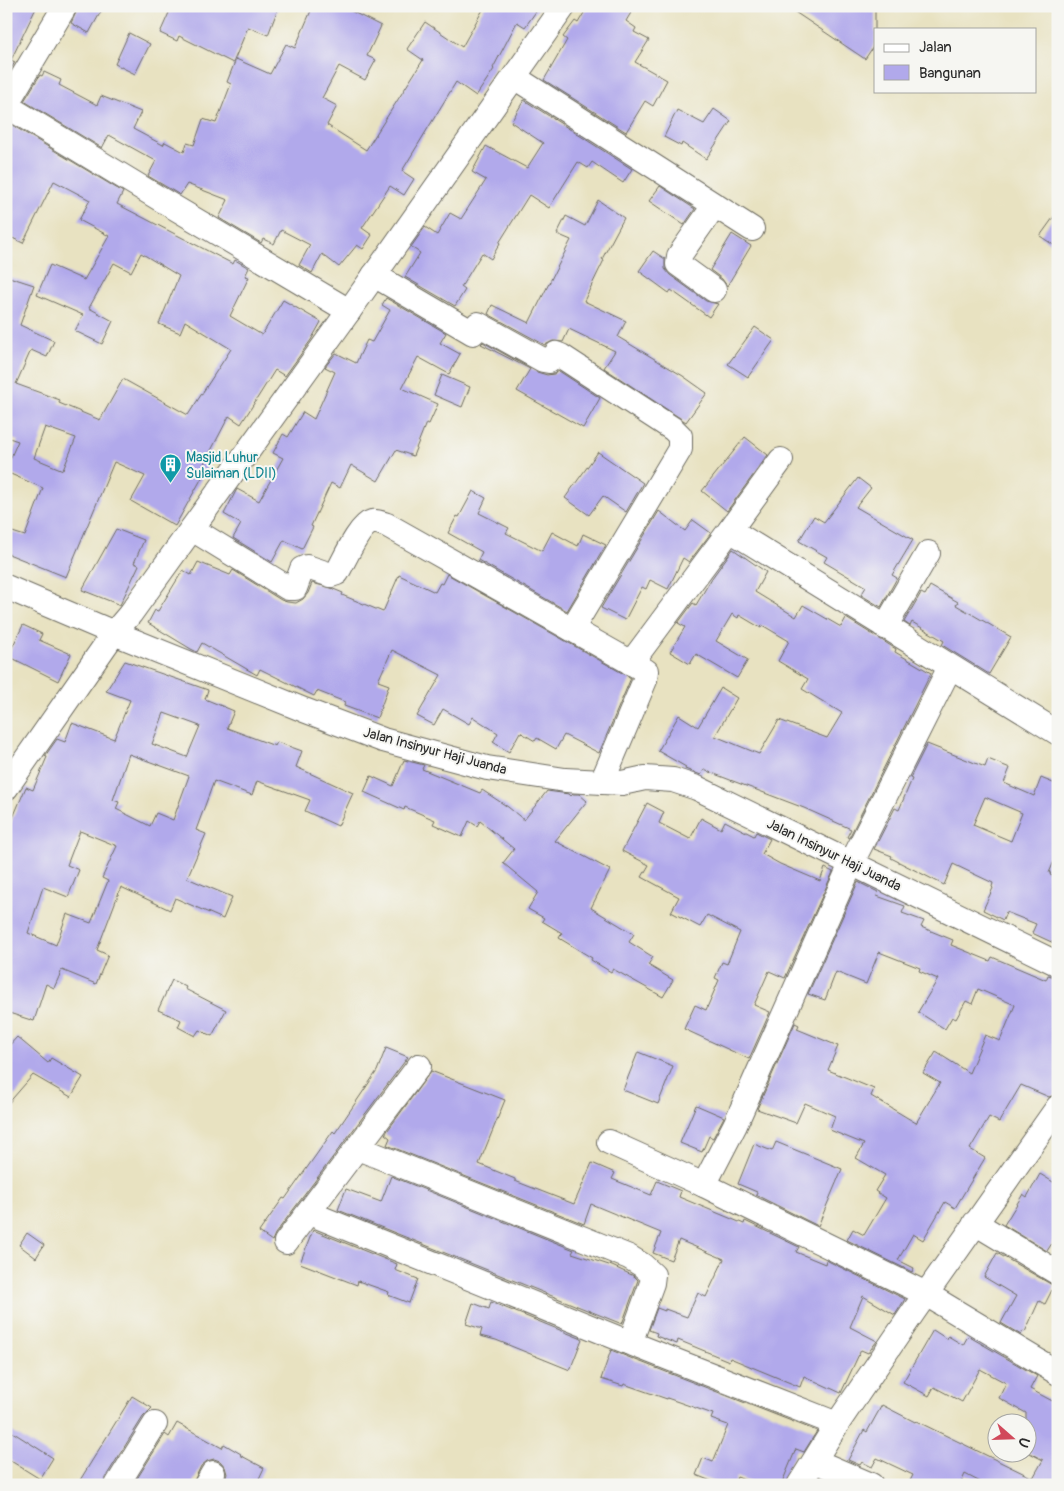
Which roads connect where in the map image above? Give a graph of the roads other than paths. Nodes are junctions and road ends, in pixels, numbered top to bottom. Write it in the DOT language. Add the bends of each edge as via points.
graph roads {
  1 [pos="65,6"];
  2 [pos="564,6"];
  3 [pos="514,77"];
  4 [pos="714,206"];
  5 [pos="752,229"];
  6 [pos="374,276"];
  7 [pos="714,290"];
  8 [pos="350,311"];
  9 [pos="781,460"];
  10 [pos="192,529"];
  11 [pos="730,530"];
  12 [pos="928,553"];
  13 [pos="6,587"];
  14 [pos="885,627"];
  15 [pos="572,630"];
  16 [pos="114,633"];
  17 [pos="631,663"];
  18 [pos="950,667"];
  19 [pos="1058,733"];
  20 [pos="602,782"];
  21 [pos="6,788"];
  22 [pos="851,864"];
  23 [pos="1058,964"];
  24 [pos="419,1066"];
  25 [pos="1058,1107"];
  26 [pos="609,1142"];
  27 [pos="358,1148"];
  28 [pos="704,1185"];
  29 [pos="309,1213"];
  30 [pos="975,1223"];
  31 [pos="286,1242"];
  32 [pos="1058,1273"];
  33 [pos="926,1294"];
  34 [pos="630,1342"];
  35 [pos="1058,1373"];
  36 [pos="155,1424"];
  37 [pos="837,1424"];
  38 [pos="815,1461"];
  39 [pos="117,1485"];
  40 [pos="799,1485"];
  41 [pos="871,1485"];
  1 -- 8 [label="street" via="10,98 10,108"];
  2 -- 3 [label="street"];
  3 -- 4 [label="street"];
  3 -- 6 [label="street"];
  4 -- 5 [label="street"];
  4 -- 7 [label="street" via="679,256 678,264"];
  6 -- 8 [label="street"];
  6 -- 15 [label="street" via="473,333 478,324 543,360 549,361 554,354 561,356 680,436 680,449"];
  8 -- 10 [label="street"];
  9 -- 11 [label="street"];
  10 -- 15 [label="street" via="292,589 302,569 307,567 331,575 337,573 363,526 378,522"];
  10 -- 16 [label="street"];
  11 -- 14 [label="street"];
  11 -- 17 [label="street"];
  12 -- 14 [label="street"];
  13 -- 16 [label="street, Jalan Insinyur Haji Juanda"];
  14 -- 18 [label="street"];
  15 -- 17 [label="street"];
  16 -- 20 [label="street, Jalan Insinyur Haji Juanda" via="382,740 488,768 565,780"];
  16 -- 21 [label="street"];
  17 -- 20 [label="street" via="646,671 646,680"];
  18 -- 19 [label="street"];
  18 -- 22 [label="street"];
  20 -- 22 [label="street, Jalan Insinyur Haji Juanda" via="622,783 645,778 673,780 697,788"];
  22 -- 23 [label="street, Jalan Insinyur Haji Juanda"];
  22 -- 28 [label="street" via="735,1125"];
  24 -- 27 [label="street"];
  25 -- 30 [label="street"];
  26 -- 28 [label="street"];
  27 -- 29 [label="street"];
  27 -- 34 [label="street" via="642,1265 653,1275 652,1283"];
  28 -- 33 [label="street"];
  29 -- 31 [label="street"];
  29 -- 34 [label="street"];
  30 -- 32 [label="street"];
  30 -- 33 [label="street"];
  33 -- 35 [label="street"];
  33 -- 37 [label="street"];
  34 -- 37 [label="street"];
  36 -- 39 [label="street"];
  37 -- 38 [label="street"];
  38 -- 40 [label="street"];
  38 -- 41 [label="street"];
}
